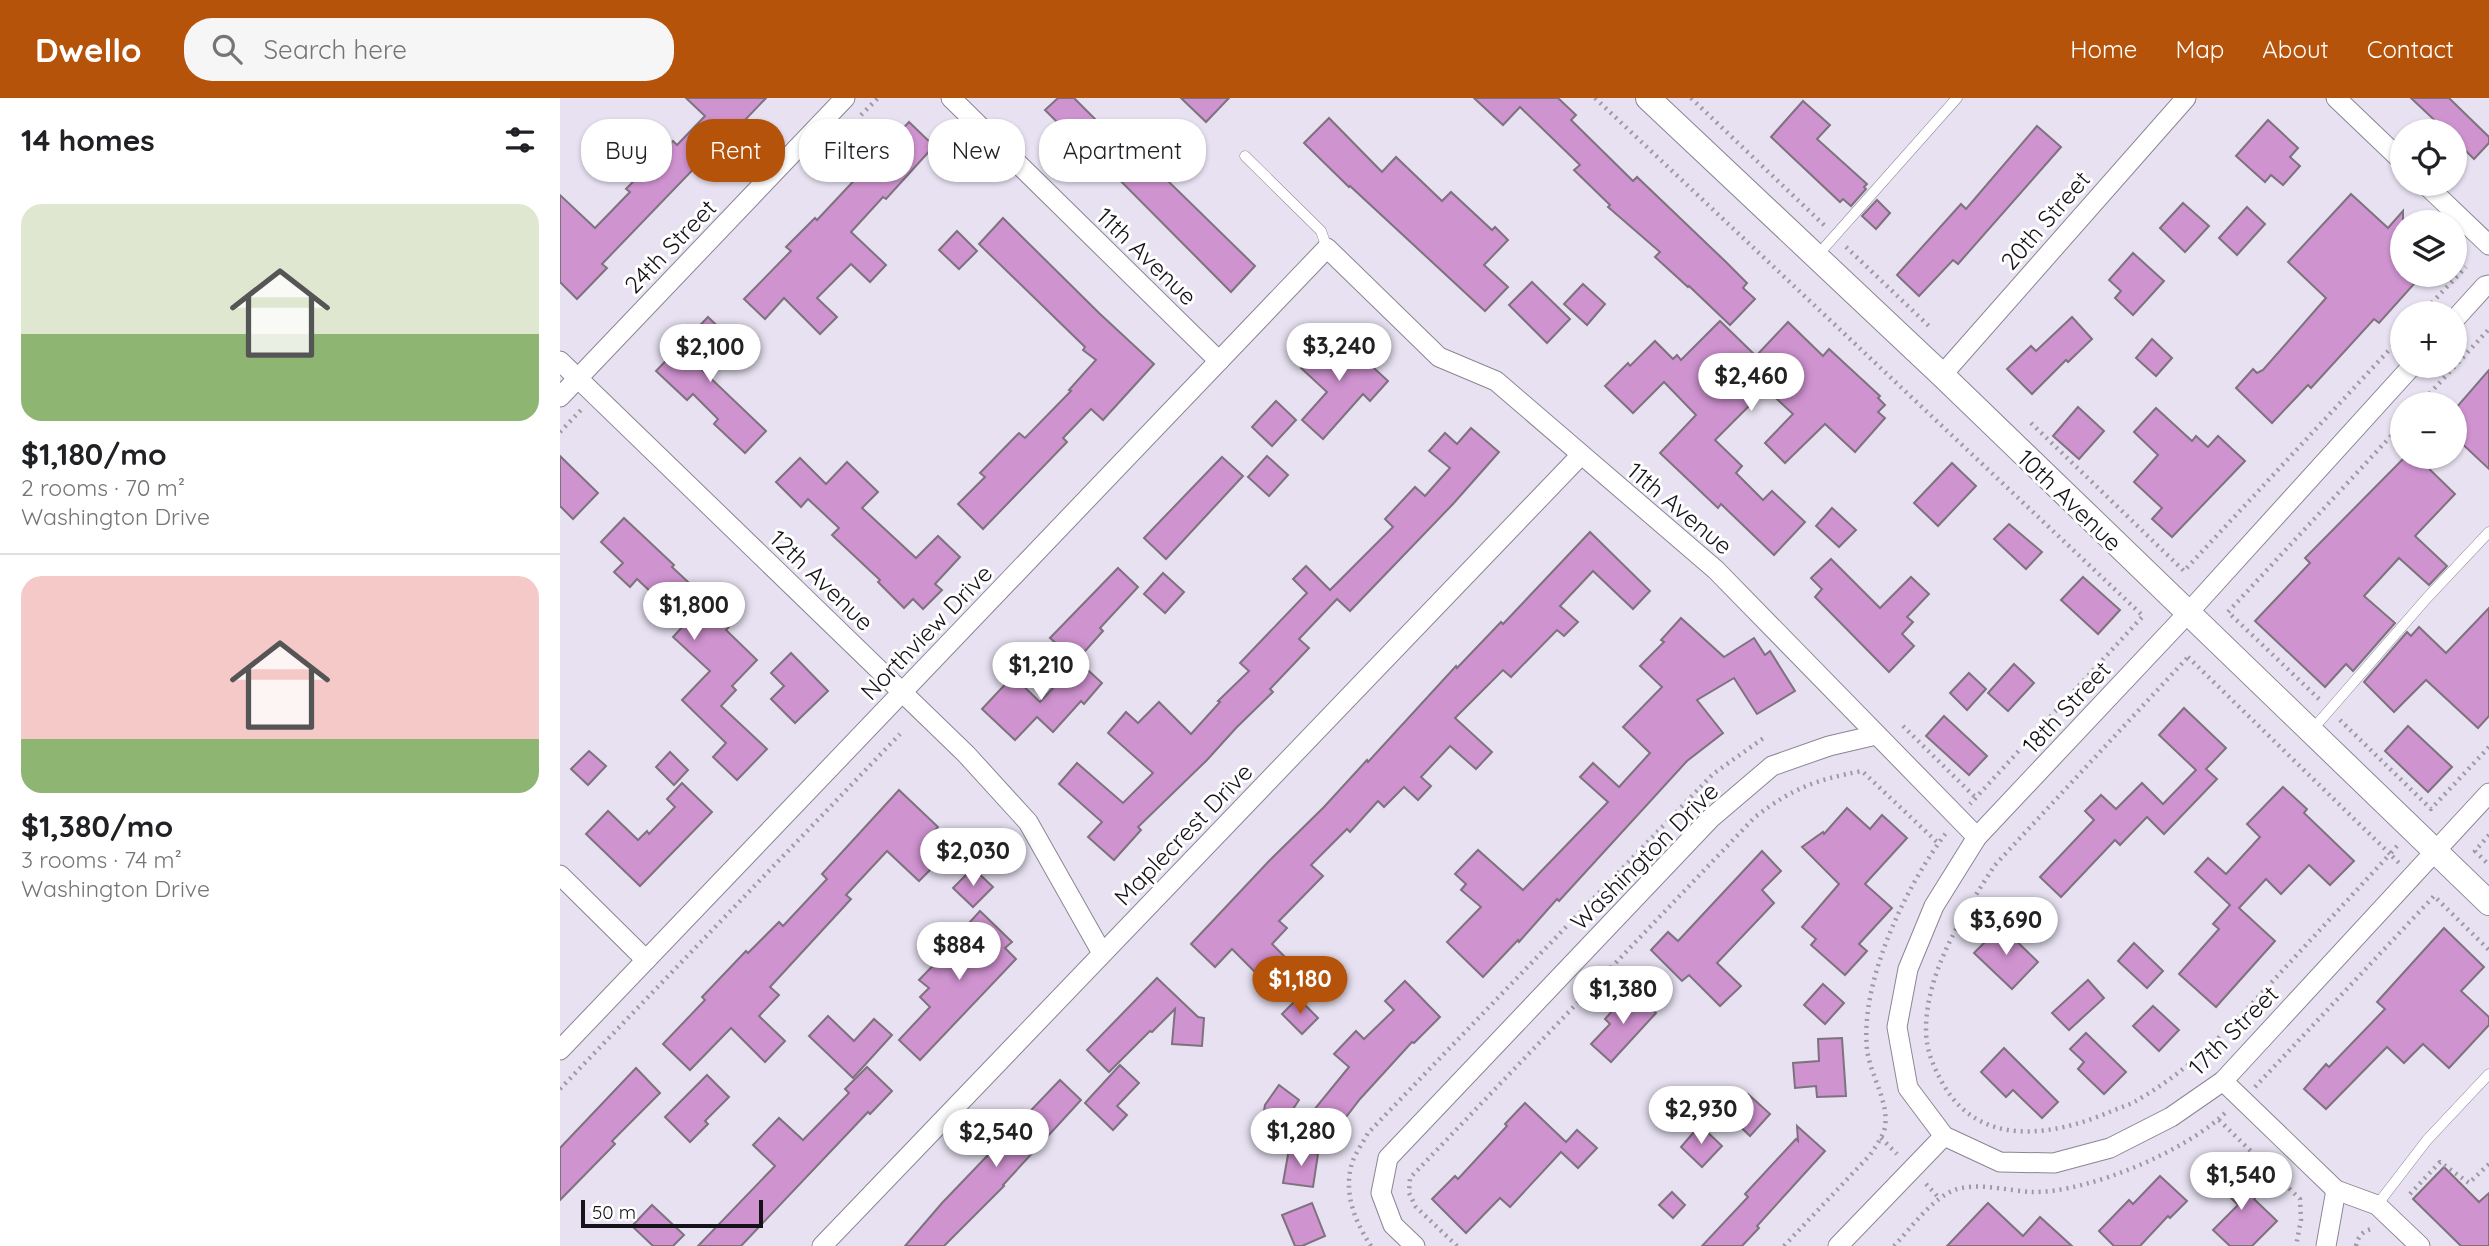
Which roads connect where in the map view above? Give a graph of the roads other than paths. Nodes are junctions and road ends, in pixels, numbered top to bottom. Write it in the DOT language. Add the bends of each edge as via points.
graph roads {
  1 [pos="845,98"];
  2 [pos="951,98"];
  3 [pos="1648,98"];
  4 [pos="1957,98"];
  5 [pos="2186,98"];
  6 [pos="2336,98"];
  7 [pos="2390,150"];
  8 [pos="1245,156"];
  9 [pos="2438,196"];
  10 [pos="2489,245"];
  11 [pos="1327,248"];
  12 [pos="1816,257"];
  13 [pos="2489,285"];
  14 [pos="2467,305"];
  15 [pos="1219,360"];
  16 [pos="560,361"];
  17 [pos="1942,375"];
  18 [pos="578,378"];
  19 [pos="2401,378"];
  20 [pos="560,397"];
  21 [pos="1580,456"];
  22 [pos="2489,532"];
  23 [pos="2187,614"];
  24 [pos="902,692"];
  25 [pos="2310,732"];
  26 [pos="1877,735"];
  27 [pos="2489,793"];
  28 [pos="1977,837"];
  29 [pos="2434,851"];
  30 [pos="560,875"];
  31 [pos="2489,904"];
  32 [pos="1102,953"];
  33 [pos="646,960"];
  34 [pos="560,1050"];
  35 [pos="2489,1074"];
  36 [pos="2223,1081"];
  37 [pos="1944,1136"];
  38 [pos="2336,1190"];
  39 [pos="2377,1205"];
  40 [pos="822,1246"];
  41 [pos="1415,1246"];
  42 [pos="1838,1246"];
  43 [pos="2326,1246"];
  44 [pos="2420,1246"];
  1 -- 18 [label="street, 24th Street"];
  2 -- 15 [label="street, 11th Avenue"];
  3 -- 12 [label="street, 10th Avenue"];
  4 -- 12 [label="lane"];
  5 -- 17 [label="street, 20th Street"];
  6 -- 7 [label="street"];
  8 -- 11 [label="lane" via="1321,230"];
  9 -- 10 [label="street"];
  11 -- 15 [label="street, Northview Drive"];
  11 -- 21 [label="street, 11th Avenue" via="1439,357 1496,381"];
  12 -- 17 [label="street, 10th Avenue"];
  13 -- 14 [label="street"];
  15 -- 24 [label="street, Northview Drive"];
  16 -- 18 [label="street, 12th Avenue"];
  17 -- 23 [label="street, 10th Avenue"];
  18 -- 20 [label="street, 24th Street"];
  18 -- 24 [label="street, 12th Avenue"];
  19 -- 23 [label="street, 18th Street"];
  21 -- 26 [label="street, 11th Avenue" via="1716,570"];
  21 -- 32 [label="street, Maplecrest Drive"];
  22 -- 25 [label="lane"];
  23 -- 25 [label="street, 10th Avenue"];
  23 -- 28 [label="street, 18th Street"];
  24 -- 32 [label="street, 12th Avenue" via="1028,822"];
  24 -- 33 [label="street, Northview Drive"];
  25 -- 29 [label="street, 10th Avenue"];
  26 -- 28 [label="street, 11th Avenue"];
  26 -- 41 [label="street, Washington Drive" via="1772,765 1711,818 1388,1158 1381,1193 1393,1225"];
  27 -- 29 [label="street, 17th Street"];
  28 -- 37 [label="street, 18th Street" via="1934,906 1908,969 1897,1027 1908,1088"];
  29 -- 31 [label="street, 10th Avenue"];
  29 -- 36 [label="street, 17th Street"];
  30 -- 33 [label="street"];
  32 -- 40 [label="street, Maplecrest Drive"];
  33 -- 34 [label="street, Northview Drive"];
  35 -- 39 [label="lane" via="2427,1140"];
  36 -- 37 [label="street, 17th Street" via="2171,1117 2110,1148 2054,1163 2000,1162"];
  36 -- 38 [label="street"];
  37 -- 42 [label="street"];
  38 -- 39 [label="street"];
  38 -- 43 [label="street"];
  39 -- 44 [label="street"];
}
